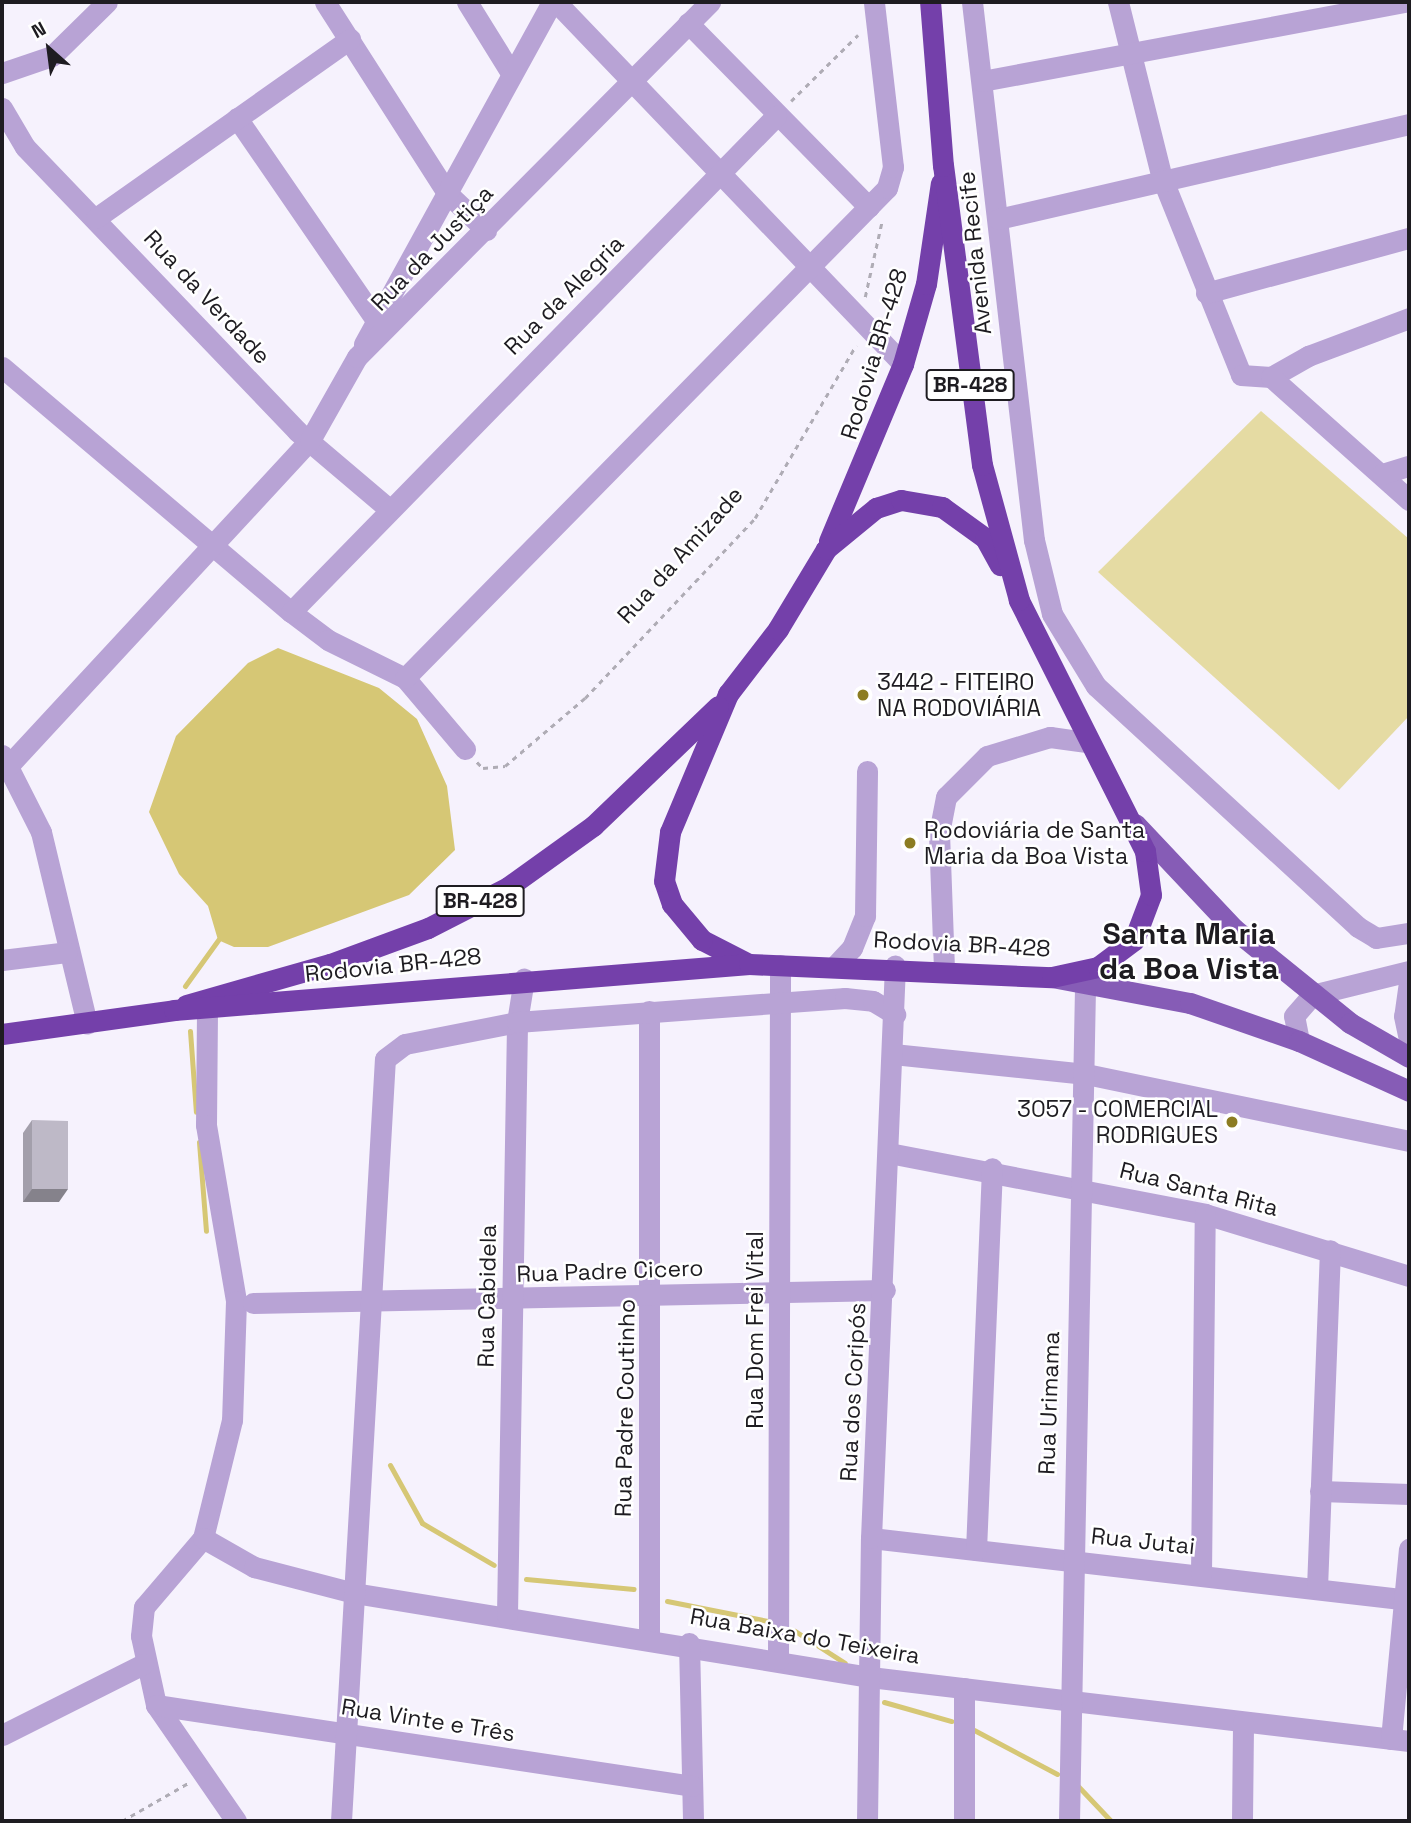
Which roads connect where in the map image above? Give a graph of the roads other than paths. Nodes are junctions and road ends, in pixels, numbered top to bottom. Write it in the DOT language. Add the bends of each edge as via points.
graph roads {
  1 [pos="107,2"];
  2 [pos="326,2"];
  3 [pos="467,2"];
  4 [pos="554,2"];
  5 [pos="710,2"];
  6 [pos="930,2"];
  7 [pos="972,2"];
  8 [pos="1118,2"];
  9 [pos="1406,2"];
  10 [pos="876,9"];
  11 [pos="688,23"];
  12 [pos="350,39"];
  13 [pos="1128,54"];
  14 [pos="2,73"];
  15 [pos="511,73"];
  16 [pos="632,80"];
  17 [pos="982,81"];
  18 [pos="2,108"];
  19 [pos="776,116"];
  20 [pos="237,118"];
  21 [pos="1409,124"];
  22 [pos="943,166"];
  23 [pos="721,173"];
  24 [pos="1162,178"];
  25 [pos="447,193"];
  26 [pos="876,211"];
  27 [pos="96,218"];
  28 [pos="998,219"];
  29 [pos="486,230"];
  30 [pos="1409,239"];
  31 [pos="812,266"];
  32 [pos="1206,293"];
  33 [pos="1409,318"];
  34 [pos="377,322"];
  35 [pos="357,357"];
  36 [pos="903,364"];
  37 [pos="2,367"];
  38 [pos="1271,377"];
  39 [pos="310,440"];
  40 [pos="1409,466"];
  41 [pos="1382,474"];
  42 [pos="1409,500"];
  43 [pos="389,509"];
  44 [pos="212,545"];
  45 [pos="826,549"];
  46 [pos="1019,600"];
  47 [pos="290,612"];
  48 [pos="405,678"];
  49 [pos="728,694"];
  50 [pos="1087,742"];
  51 [pos="465,749"];
  52 [pos="6,760"];
  53 [pos="867,771"];
  54 [pos="1132,820"];
  55 [pos="1409,933"];
  56 [pos="67,952"];
  57 [pos="2,960"];
  58 [pos="749,964"];
  59 [pos="780,965"];
  60 [pos="835,966"];
  61 [pos="895,966"];
  62 [pos="944,969"];
  63 [pos="1409,971"];
  64 [pos="1052,977"];
  65 [pos="524,979"];
  66 [pos="1409,982"];
  67 [pos="1085,987"];
  68 [pos="1312,995"];
  69 [pos="780,1000"];
  70 [pos="174,1010"];
  71 [pos="207,1011"];
  72 [pos="649,1011"];
  73 [pos="895,1014"];
  74 [pos="517,1022"];
  75 [pos="87,1024"];
  76 [pos="2,1034"];
  77 [pos="1409,1040"];
  78 [pos="1299,1041"];
  79 [pos="892,1054"];
  80 [pos="1409,1057"];
  81 [pos="1086,1074"];
  82 [pos="1409,1091"];
  83 [pos="1409,1141"];
  84 [pos="889,1153"];
  85 [pos="992,1168"];
  86 [pos="1081,1188"];
  87 [pos="1205,1214"];
  88 [pos="1330,1250"];
  89 [pos="1409,1276"];
  90 [pos="885,1290"];
  91 [pos="782,1293"];
  92 [pos="652,1295"];
  93 [pos="370,1301"];
  94 [pos="513,1301"];
  95 [pos="253,1303"];
  96 [pos="1320,1491"];
  97 [pos="1409,1494"];
  98 [pos="203,1538"];
  99 [pos="871,1538"];
  100 [pos="1409,1549"];
  101 [pos="976,1550"];
  102 [pos="1071,1560"];
  103 [pos="1201,1574"];
  104 [pos="1317,1588"];
  105 [pos="354,1593"];
  106 [pos="1408,1600"];
  107 [pos="507,1615"];
  108 [pos="649,1637"];
  109 [pos="689,1643"];
  110 [pos="778,1659"];
  111 [pos="143,1664"];
  112 [pos="870,1677"];
  113 [pos="964,1688"];
  114 [pos="1068,1701"];
  115 [pos="156,1705"];
  116 [pos="1243,1722"];
  117 [pos="343,1733"];
  118 [pos="2,1735"];
  119 [pos="1400,1740"];
  120 [pos="692,1786"];
  121 [pos="236,1821"];
  122 [pos="341,1821"];
  123 [pos="693,1821"];
  124 [pos="867,1821"];
  125 [pos="964,1821"];
  126 [pos="1069,1821"];
  127 [pos="1242,1821"];
  1 -- 14 [label="street" via="52,56"];
  2 -- 12 [label="street"];
  3 -- 15 [label="street"];
  4 -- 15 [label="street"];
  4 -- 16 [label="street"];
  5 -- 11 [label="street, Rua da Justiça"];
  6 -- 22 [label="highway, Rodovia BR-428 / BR-428"];
  7 -- 17 [label="street, Avenida Recife"];
  8 -- 13 [label="street"];
  9 -- 13 [label="street"];
  10 -- 26 [label="street" via="893,167"];
  11 -- 16 [label="street, Rua da Justiça"];
  11 -- 19 [label="street"];
  12 -- 20 [label="street"];
  12 -- 25 [label="street"];
  13 -- 17 [label="street"];
  13 -- 24 [label="street"];
  15 -- 25 [label="street"];
  16 -- 23 [label="street"];
  16 -- 29 [label="street, Rua da Justiça"];
  17 -- 28 [label="street, Avenida Recife"];
  18 -- 27 [label="street, Rua da Verdade" via="25,147"];
  19 -- 23 [label="street, Rua da Alegria"];
  19 -- 26 [label="street"];
  20 -- 27 [label="street"];
  20 -- 34 [label="street"];
  21 -- 24 [label="street"];
  22 -- 36 [label="highway, Rodovia BR-428 / BR-428" via="926,284"];
  22 -- 46 [label="highway, Rodovia BR-428 / BR-428" via="982,465"];
  23 -- 31 [label="street"];
  23 -- 43 [label="street, Rua da Alegria"];
  24 -- 28 [label="street"];
  24 -- 32 [label="street"];
  25 -- 29 [label="street"];
  25 -- 34 [label="street"];
  26 -- 31 [label="street"];
  27 -- 39 [label="street, Rua da Verdade"];
  28 -- 55 [label="street, Avenida Recife" via="1034,540 1052,614 1096,686 1358,927 1376,937"];
  29 -- 35 [label="street, Rua da Justiça"];
  30 -- 32 [label="street"];
  31 -- 36 [label="street"];
  31 -- 48 [label="street"];
  32 -- 38 [label="street" via="1234,368 1248,379"];
  33 -- 38 [label="street" via="1308,356"];
  34 -- 35 [label="street"];
  35 -- 39 [label="street, Rua da Justiça"];
  36 -- 45 [label="highway, Rodovia BR-428 / BR-428"];
  37 -- 44 [label="street"];
  38 -- 41 [label="street"];
  39 -- 43 [label="street, Rua da Verdade"];
  39 -- 44 [label="street, Rua da Justiça"];
  40 -- 41 [label="street"];
  41 -- 42 [label="street"];
  43 -- 47 [label="street, Rua da Alegria"];
  44 -- 47 [label="street"];
  44 -- 52 [label="street, Rua da Justiça"];
  45 -- 46 [label="highway" via="876,508 922,502 964,518 985,538"];
  45 -- 49 [label="highway, BR-428" via="778,629"];
  46 -- 50 [label="highway, Rodovia BR-428 / BR-428"];
  47 -- 48 [label="street" via="328,640"];
  48 -- 51 [label="street"];
  49 -- 58 [label="highway" via="670,832 664,881 672,904 702,940"];
  49 -- 70 [label="highway, Rodovia BR-428 / BR-428" via="593,827 508,887 428,928 330,964"];
  50 -- 54 [label="highway, Rodovia BR-428 / BR-428"];
  50 -- 62 [label="street" via="1050,737 998,752 962,775 946,797 939,833"];
  52 -- 56 [label="street" via="41,832"];
  53 -- 60 [label="street" via="865,916 852,948"];
  54 -- 64 [label="highway, Rodovia BR-428 / BR-428" via="1149,871 1146,920 1119,955 1098,967"];
  54 -- 68 [label="main road" via="1234,929"];
  56 -- 57 [label="street"];
  56 -- 75 [label="street"];
  58 -- 59 [label="highway, Rodovia BR-428 / BR-428"];
  58 -- 65 [label="highway, Rodovia BR-428 / BR-428"];
  59 -- 60 [label="highway, Rodovia BR-428 / BR-428"];
  59 -- 69 [label="street, Rua Dom Frei Vital"];
  60 -- 61 [label="highway, Rodovia BR-428 / BR-428"];
  61 -- 62 [label="highway, Rodovia BR-428 / BR-428"];
  61 -- 73 [label="street, Rua dos Coripós"];
  62 -- 64 [label="highway, Rodovia BR-428 / BR-428"];
  63 -- 68 [label="street"];
  64 -- 67 [label="main road"];
  65 -- 71 [label="highway, Rodovia BR-428 / BR-428"];
  65 -- 74 [label="street, Rua Cabidela"];
  66 -- 77 [label="street" via="1404,1016"];
  67 -- 78 [label="main road" via="1190,1003"];
  67 -- 81 [label="street, Rua Urimama"];
  68 -- 78 [label="street" via="1294,1016"];
  68 -- 80 [label="main road"];
  69 -- 72 [label="street"];
  69 -- 73 [label="street" via="861,999"];
  69 -- 91 [label="street, Rua Dom Frei Vital"];
  70 -- 71 [label="highway, Rodovia BR-428 / BR-428"];
  70 -- 75 [label="highway, Rodovia BR-428 / BR-428"];
  71 -- 98 [label="street" via="206,1125 238,1332 232,1420"];
  72 -- 74 [label="street"];
  72 -- 92 [label="street, Rua Padre Coutinho"];
  73 -- 79 [label="street, Rua dos Coripós"];
  74 -- 93 [label="street" via="405,1044 382,1065"];
  74 -- 94 [label="street, Rua Cabidela"];
  75 -- 76 [label="highway, Rodovia BR-428 / BR-428"];
  78 -- 82 [label="main road"];
  79 -- 81 [label="street"];
  79 -- 84 [label="street, Rua dos Coripós"];
  81 -- 83 [label="street"];
  81 -- 86 [label="street, Rua Urimama"];
  84 -- 85 [label="street, Rua Santa Rita"];
  84 -- 90 [label="street, Rua dos Coripós"];
  85 -- 86 [label="street, Rua Santa Rita"];
  85 -- 101 [label="street"];
  86 -- 87 [label="street, Rua Santa Rita"];
  86 -- 102 [label="street, Rua Urimama"];
  87 -- 88 [label="street, Rua Santa Rita"];
  87 -- 103 [label="street"];
  88 -- 89 [label="street, Rua Santa Rita"];
  88 -- 96 [label="street"];
  90 -- 91 [label="street, Rua Padre Cicero"];
  90 -- 99 [label="street, Rua dos Coripós"];
  91 -- 92 [label="street, Rua Padre Cicero"];
  91 -- 110 [label="street, Rua Dom Frei Vital"];
  92 -- 94 [label="street, Rua Padre Cicero"];
  92 -- 108 [label="street, Rua Padre Coutinho"];
  93 -- 94 [label="street, Rua Padre Cicero"];
  93 -- 95 [label="street, Rua Padre Cicero"];
  93 -- 105 [label="street"];
  94 -- 107 [label="street, Rua Cabidela"];
  96 -- 97 [label="street"];
  96 -- 104 [label="street"];
  98 -- 105 [label="street, Rua Baixa do Teixeira" via="254,1567"];
  98 -- 111 [label="street" via="144,1607"];
  99 -- 101 [label="street, Rua Jutai"];
  99 -- 112 [label="street, Rua dos Coripós"];
  100 -- 106 [label="street"];
  101 -- 102 [label="street, Rua Jutai"];
  102 -- 103 [label="street, Rua Jutai"];
  102 -- 114 [label="street, Rua Urimama"];
  103 -- 104 [label="street, Rua Jutai"];
  104 -- 106 [label="street, Rua Jutai"];
  105 -- 107 [label="street, Rua Baixa do Teixeira"];
  105 -- 117 [label="street"];
  106 -- 119 [label="street"];
  107 -- 108 [label="street, Rua Baixa do Teixeira"];
  108 -- 109 [label="street, Rua Baixa do Teixeira"];
  109 -- 110 [label="street, Rua Baixa do Teixeira"];
  109 -- 120 [label="street"];
  110 -- 112 [label="street, Rua Baixa do Teixeira"];
  111 -- 115 [label="street"];
  111 -- 118 [label="street"];
  112 -- 113 [label="street, Rua Baixa do Teixeira"];
  112 -- 124 [label="street, Rua dos Coripós"];
  113 -- 114 [label="street, Rua Baixa do Teixeira"];
  113 -- 125 [label="street"];
  114 -- 116 [label="street, Rua Baixa do Teixeira"];
  114 -- 126 [label="street, Rua Urimama"];
  115 -- 117 [label="street, Rua Vinte e Três"];
  115 -- 121 [label="street"];
  116 -- 119 [label="street, Rua Baixa do Teixeira"];
  116 -- 127 [label="street"];
  117 -- 120 [label="street, Rua Vinte e Três"];
  117 -- 122 [label="street"];
  120 -- 123 [label="street"];
}
